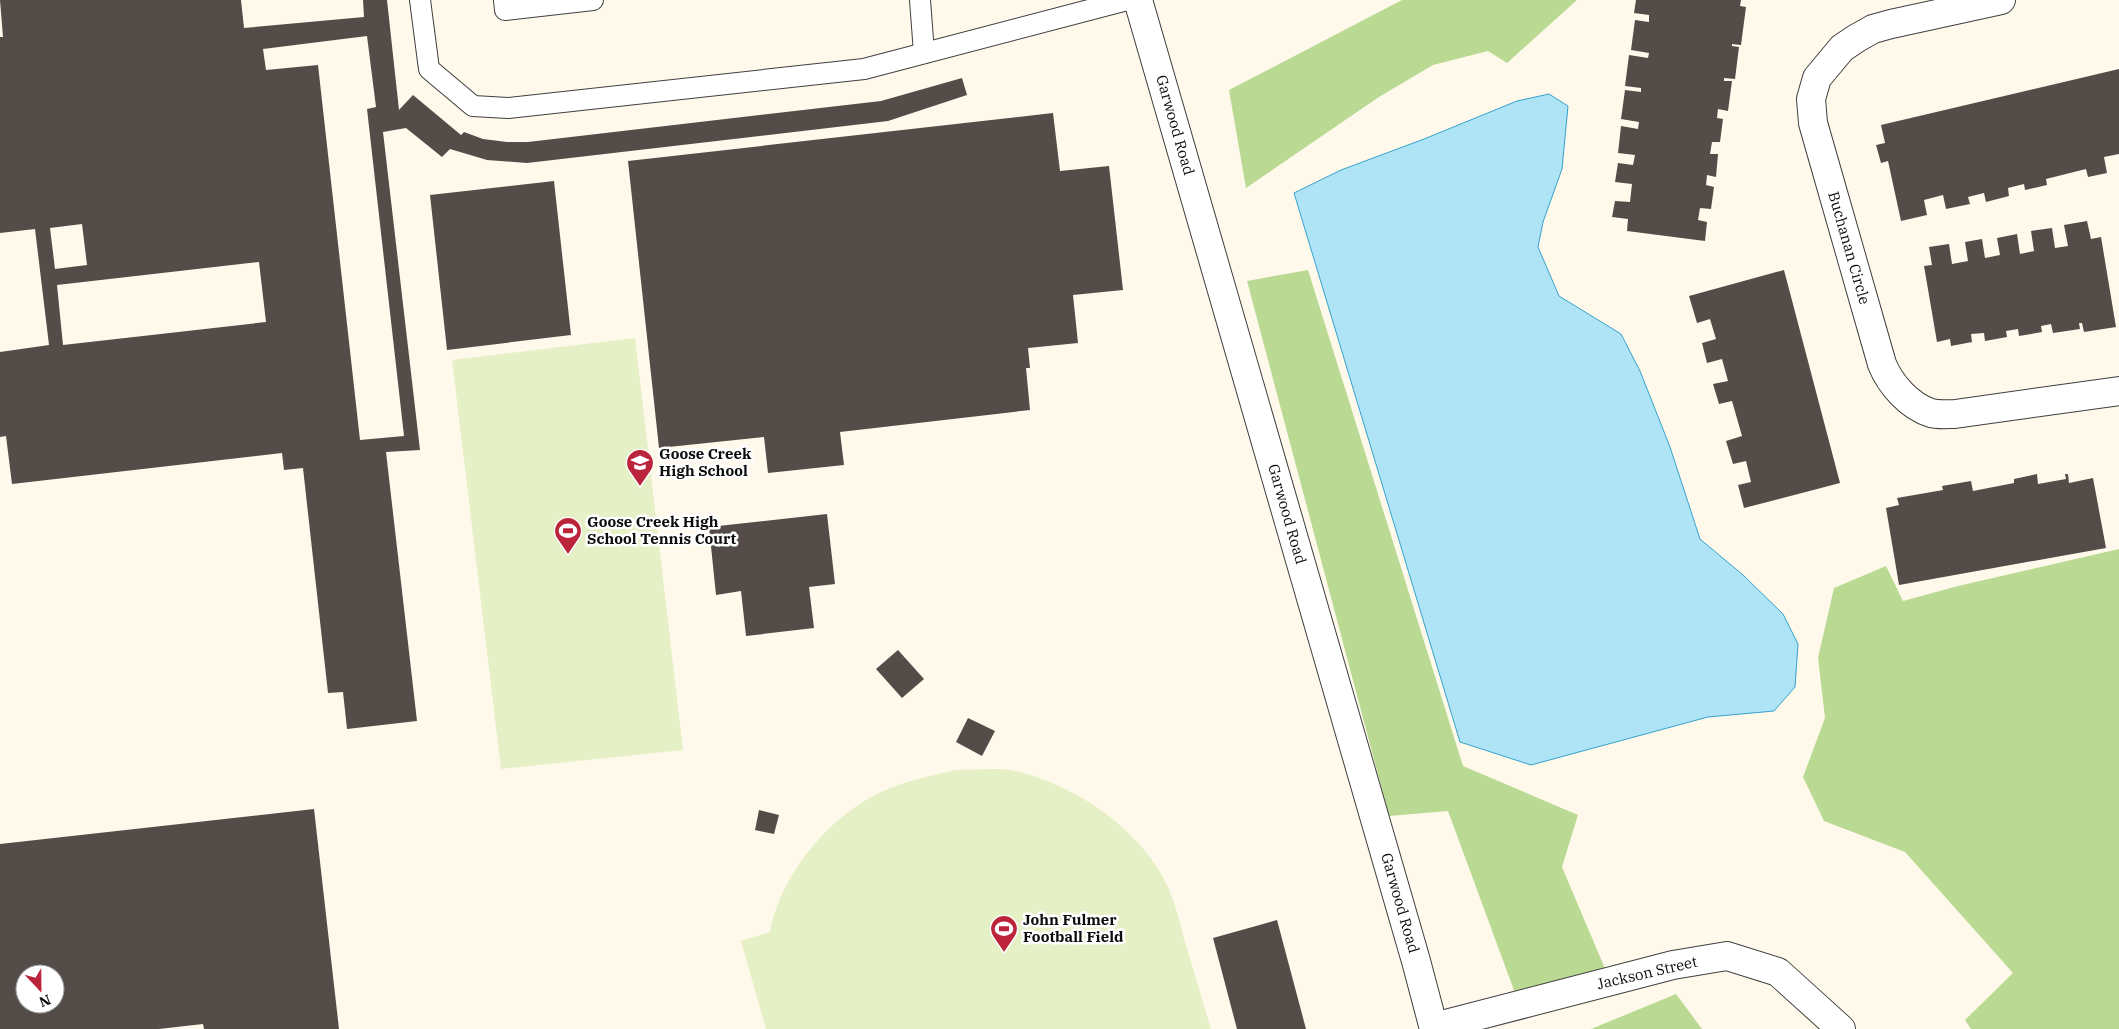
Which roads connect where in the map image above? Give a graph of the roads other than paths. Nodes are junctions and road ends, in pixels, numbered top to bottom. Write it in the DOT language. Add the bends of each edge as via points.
graph roads {
  1 [pos="420,0"];
  2 [pos="504,0"];
  3 [pos="593,0"];
  4 [pos="920,0"];
  5 [pos="1126,0"];
  6 [pos="1138,0"];
  7 [pos="2001,0"];
  8 [pos="924,53"];
  9 [pos="2119,391"];
  10 [pos="1434,1028"];
  11 [pos="1841,1029"];
  1 -- 8 [label="lane" via="430,69 473,106 508,108 864,69"];
  2 -- 3 [label="lane" via="505,10"];
  4 -- 8 [label="lane"];
  5 -- 8 [label="lane"];
  6 -- 10 [label="street, Garwood Road"];
  7 -- 9 [label="street, Buchanan Circle" via="1873,29 1842,48 1817,78 1811,99 1814,123 1882,364 1888,379 1903,394 1932,413 1955,414"];
  10 -- 11 [label="street, Jackson Street" via="1673,965 1727,956 1778,972"];
}
